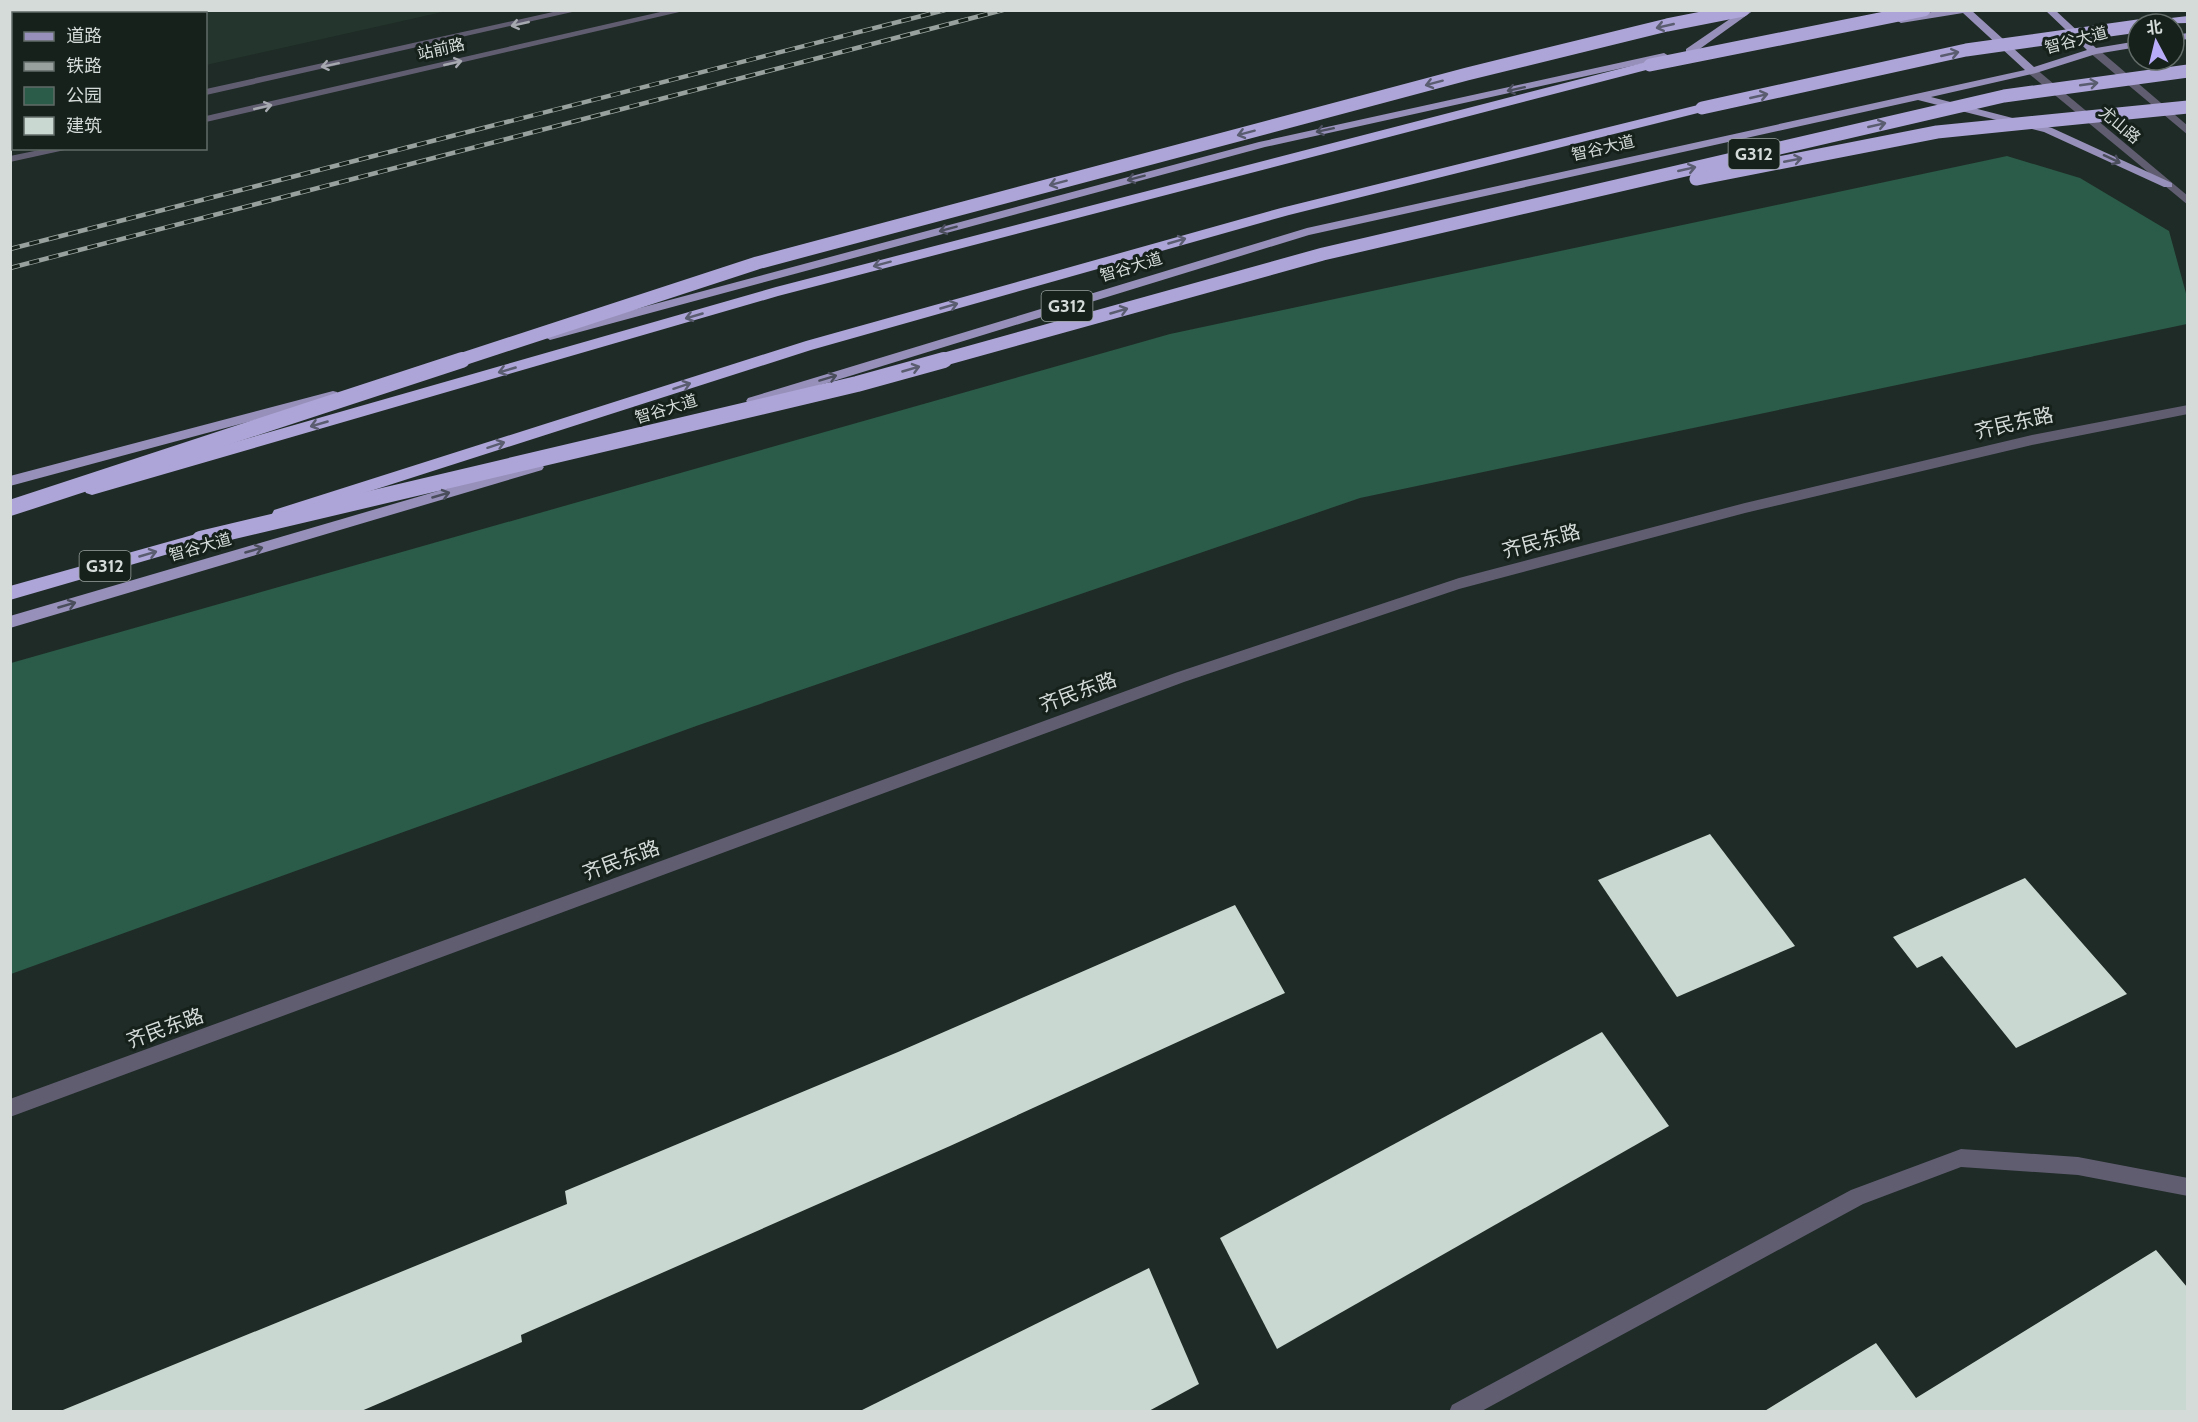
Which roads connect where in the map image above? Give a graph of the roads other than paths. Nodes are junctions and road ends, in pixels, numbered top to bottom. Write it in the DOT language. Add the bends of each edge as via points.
graph roads {
  1 [pos="577,10"];
  2 [pos="684,10"];
  3 [pos="1743,10"];
  4 [pos="1750,10"];
  5 [pos="1924,10"];
  6 [pos="2049,10"];
  7 [pos="1966,11"];
  8 [pos="2126,28"];
  9 [pos="2126,46"];
  10 [pos="1690,51"];
  11 [pos="2094,51"];
  12 [pos="2032,71"];
  13 [pos="2187,71"];
  14 [pos="207,92"];
  15 [pos="1917,97"];
  16 [pos="2187,107"];
  17 [pos="207,119"];
  18 [pos="2187,132"];
  19 [pos="58,150"];
  20 [pos="10,159"];
  21 [pos="2168,185"];
  22 [pos="2187,202"];
  23 [pos="1323,254"];
  24 [pos="2187,409"];
  25 [pos="10,482"];
  26 [pos="10,510"];
  27 [pos="200,539"];
  28 [pos="10,592"];
  29 [pos="10,622"];
  30 [pos="10,1108"];
  31 [pos="2187,1187"];
  32 [pos="1459,1412"];
  1 -- 14 [label="street, 站前路, one-way"];
  17 -- 2 [label="street, 站前路, one-way"];
  3 -- 26 [label="highway, one-way, bridge" via="1467,74 757,263"];
  4 -- 10 [label="main road"];
  5 -- 26 [label="highway, one-way, bridge" via="1650,65 1199,181 776,292"];
  6 -- 11 [label="main road"];
  7 -- 10 [label="main road"];
  7 -- 12 [label="main road"];
  27 -- 8 [label="highway, 智谷大道 / G312, one-way, bridge" via="806,346 1286,211 1702,108 1966,50"];
  9 -- 11 [label="main road, 智谷大道 / G312"];
  10 -- 25 [label="main road, one-way" via="1263,144"];
  11 -- 12 [label="main road, 智谷大道 / G312"];
  11 -- 18 [label="street, 尤山路"];
  12 -- 15 [label="main road, 智谷大道 / G312"];
  12 -- 21 [label="street, 尤山路"];
  23 -- 13 [label="highway, G312, one-way, bridge" via="2004,96"];
  15 -- 21 [label="main road, one-way" via="2048,130"];
  29 -- 15 [label="main road, 智谷大道 / G312, one-way" via="538,467 1307,232"];
  23 -- 16 [label="highway, one-way, bridge" via="1937,132"];
  19 -- 20 [label="street"];
  21 -- 22 [label="street, 尤山路"];
  27 -- 23 [label="highway, G312, one-way, bridge" via="857,384"];
  24 -- 30 [label="street, 齐民东路" via="2032,440 1744,508 1459,584 1180,677"];
  28 -- 27 [label="highway, 智谷大道 / G312, one-way"];
  31 -- 32 [label="street" via="2078,1166 1961,1158 1858,1197"];
}
